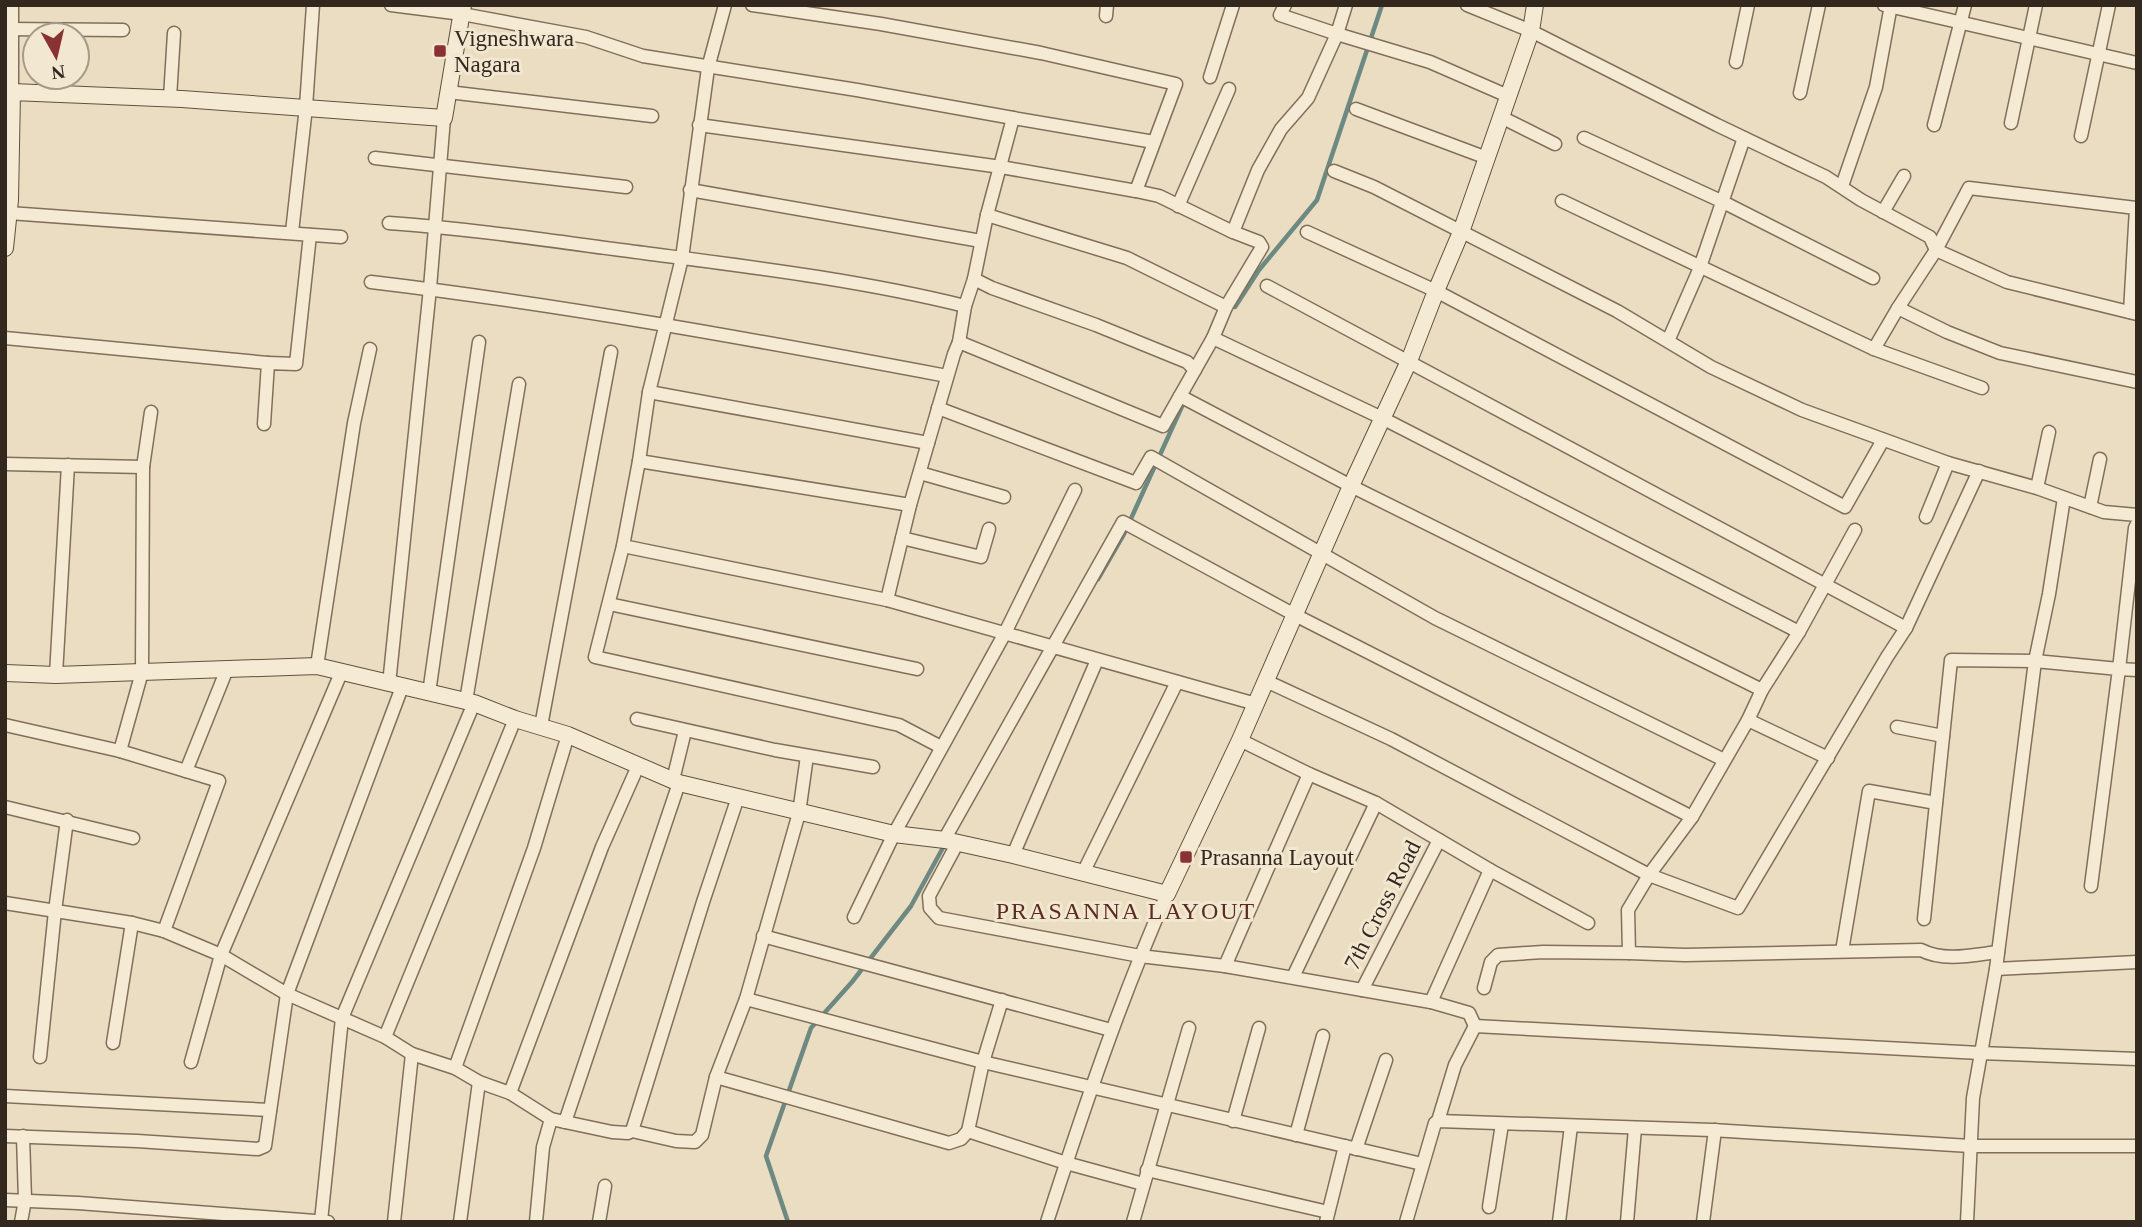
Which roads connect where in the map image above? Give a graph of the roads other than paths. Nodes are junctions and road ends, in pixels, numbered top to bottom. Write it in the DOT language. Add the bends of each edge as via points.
graph roads {
  1 [pos="12,5"];
  2 [pos="313,5"];
  3 [pos="391,5"];
  4 [pos="725,5"];
  5 [pos="752,5"];
  6 [pos="1233,5"];
  7 [pos="1284,5"];
  8 [pos="1346,5"];
  9 [pos="1466,5"];
  10 [pos="1535,5"];
  11 [pos="1748,5"];
  12 [pos="1819,5"];
  13 [pos="1965,5"];
  14 [pos="2036,5"];
  15 [pos="2109,5"];
  16 [pos="1889,6"];
  17 [pos="463,10"];
  18 [pos="1961,22"];
  19 [pos="8,29"];
  20 [pos="123,30"];
  21 [pos="1531,31"];
  22 [pos="174,33"];
  23 [pos="1337,34"];
  24 [pos="2028,38"];
  25 [pos="2098,53"];
  26 [pos="1736,62"];
  27 [pos="2137,63"];
  28 [pos="708,68"];
  29 [pos="1210,77"];
  30 [pos="1229,89"];
  31 [pos="8,92"];
  32 [pos="448,92"];
  33 [pos="1800,93"];
  34 [pos="1508,96"];
  35 [pos="170,98"];
  36 [pos="306,107"];
  37 [pos="1356,109"];
  38 [pos="652,116"];
  39 [pos="1501,117"];
  40 [pos="444,118"];
  41 [pos="1013,118"];
  42 [pos="2011,123"];
  43 [pos="699,125"];
  44 [pos="1934,125"];
  45 [pos="2081,136"];
  46 [pos="1584,138"];
  47 [pos="1744,138"];
  48 [pos="1154,142"];
  49 [pos="1555,144"];
  50 [pos="375,158"];
  51 [pos="1487,158"];
  52 [pos="439,166"];
  53 [pos="1002,167"];
  54 [pos="1334,171"];
  55 [pos="1904,176"];
  56 [pos="626,187"];
  57 [pos="1842,187"];
  58 [pos="690,190"];
  59 [pos="1136,191"];
  60 [pos="1562,201"];
  61 [pos="1721,201"];
  62 [pos="8,204"];
  63 [pos="1178,206"];
  64 [pos="1883,212"];
  65 [pos="987,215"];
  66 [pos="389,223"];
  67 [pos="434,226"];
  68 [pos="292,232"];
  69 [pos="1233,232"];
  70 [pos="1307,232"];
  71 [pos="1461,233"];
  72 [pos="310,235"];
  73 [pos="341,237"];
  74 [pos="981,241"];
  75 [pos="5,247"];
  76 [pos="1936,250"];
  77 [pos="681,258"];
  78 [pos="1700,266"];
  79 [pos="1873,278"];
  80 [pos="974,279"];
  81 [pos="371,282"];
  82 [pos="1267,286"];
  83 [pos="430,288"];
  84 [pos="1436,291"];
  85 [pos="965,306"];
  86 [pos="1226,307"];
  87 [pos="1898,308"];
  88 [pos="2134,313"];
  89 [pos="666,326"];
  90 [pos="5,338"];
  91 [pos="1213,338"];
  92 [pos="1668,341"];
  93 [pos="479,342"];
  94 [pos="959,342"];
  95 [pos="370,349"];
  96 [pos="1874,349"];
  97 [pos="611,352"];
  98 [pos="1409,361"];
  99 [pos="268,363"];
  100 [pos="1195,370"];
  101 [pos="947,376"];
  102 [pos="2137,382"];
  103 [pos="519,384"];
  104 [pos="1982,388"];
  105 [pos="649,392"];
  106 [pos="1180,396"];
  107 [pos="937,408"];
  108 [pos="151,412"];
  109 [pos="1382,418"];
  110 [pos="264,424"];
  111 [pos="2049,432"];
  112 [pos="1883,440"];
  113 [pos="928,443"];
  114 [pos="2100,459"];
  115 [pos="639,461"];
  116 [pos="1948,463"];
  117 [pos="5,464"];
  118 [pos="68,465"];
  119 [pos="143,467"];
  120 [pos="1979,471"];
  121 [pos="920,473"];
  122 [pos="1351,486"];
  123 [pos="2037,488"];
  124 [pos="1075,490"];
  125 [pos="1004,497"];
  126 [pos="2064,498"];
  127 [pos="910,505"];
  128 [pos="2090,507"];
  129 [pos="2137,515"];
  130 [pos="1926,517"];
  131 [pos="2137,524"];
  132 [pos="989,529"];
  133 [pos="1855,530"];
  134 [pos="902,538"];
  135 [pos="623,546"];
  136 [pos="1322,554"];
  137 [pos="1824,585"];
  138 [pos="887,600"];
  139 [pos="609,604"];
  140 [pos="1295,615"];
  141 [pos="1906,628"];
  142 [pos="1799,632"];
  143 [pos="1005,633"];
  144 [pos="1057,647"];
  145 [pos="1097,660"];
  146 [pos="2035,662"];
  147 [pos="317,666"];
  148 [pos="917,668"];
  149 [pos="227,669"];
  150 [pos="2119,669"];
  151 [pos="2137,670"];
  152 [pos="142,672"];
  153 [pos="5,673"];
  154 [pos="341,673"];
  155 [pos="56,675"];
  156 [pos="1266,681"];
  157 [pos="1177,682"];
  158 [pos="396,686"];
  159 [pos="1762,690"];
  160 [pos="429,693"];
  161 [pos="470,702"];
  162 [pos="1256,704"];
  163 [pos="515,719"];
  164 [pos="637,719"];
  165 [pos="1748,720"];
  166 [pos="5,725"];
  167 [pos="541,726"];
  168 [pos="1897,727"];
  169 [pos="685,731"];
  170 [pos="568,735"];
  171 [pos="1943,736"];
  172 [pos="1240,740"];
  173 [pos="941,747"];
  174 [pos="120,751"];
  175 [pos="807,756"];
  176 [pos="1828,758"];
  177 [pos="1724,760"];
  178 [pos="638,766"];
  179 [pos="873,767"];
  180 [pos="186,771"];
  181 [pos="1309,774"];
  182 [pos="676,782"];
  183 [pos="738,797"];
  184 [pos="1376,803"];
  185 [pos="1936,803"];
  186 [pos="5,807"];
  187 [pos="799,813"];
  188 [pos="1692,817"];
  189 [pos="67,820"];
  190 [pos="894,834"];
  191 [pos="134,838"];
  192 [pos="1439,840"];
  193 [pos="950,841"];
  194 [pos="1013,855"];
  195 [pos="1490,870"];
  196 [pos="1083,873"];
  197 [pos="1649,875"];
  198 [pos="2091,886"];
  199 [pos="1167,894"];
  200 [pos="5,903"];
  201 [pos="55,911"];
  202 [pos="854,917"];
  203 [pos="1924,919"];
  204 [pos="131,923"];
  205 [pos="1588,923"];
  206 [pos="164,931"];
  207 [pos="763,936"];
  208 [pos="1842,951"];
  209 [pos="1998,952"];
  210 [pos="1629,953"];
  211 [pos="221,955"];
  212 [pos="1140,956"];
  213 [pos="2137,962"];
  214 [pos="1225,966"];
  215 [pos="1996,969"];
  216 [pos="1293,977"];
  217 [pos="1484,988"];
  218 [pos="1362,990"];
  219 [pos="287,995"];
  220 [pos="746,999"];
  221 [pos="1002,1000"];
  222 [pos="1431,1002"];
  223 [pos="342,1018"];
  224 [pos="1475,1026"];
  225 [pos="1189,1028"];
  226 [pos="1259,1028"];
  227 [pos="1111,1030"];
  228 [pos="1323,1036"];
  229 [pos="385,1037"];
  230 [pos="113,1043"];
  231 [pos="1980,1053"];
  232 [pos="412,1054"];
  233 [pos="40,1057"];
  234 [pos="2137,1059"];
  235 [pos="1386,1060"];
  236 [pos="191,1062"];
  237 [pos="983,1062"];
  238 [pos="455,1069"];
  239 [pos="716,1077"];
  240 [pos="479,1082"];
  241 [pos="1091,1088"];
  242 [pos="510,1093"];
  243 [pos="5,1096"];
  244 [pos="1166,1105"];
  245 [pos="270,1110"];
  246 [pos="551,1119"];
  247 [pos="1233,1121"];
  248 [pos="1438,1121"];
  249 [pos="565,1122"];
  250 [pos="1502,1124"];
  251 [pos="1571,1126"];
  252 [pos="1635,1128"];
  253 [pos="1715,1130"];
  254 [pos="632,1131"];
  255 [pos="968,1131"];
  256 [pos="1296,1135"];
  257 [pos="5,1136"];
  258 [pos="23,1136"];
  259 [pos="1970,1146"];
  260 [pos="2137,1146"];
  261 [pos="1350,1148"];
  262 [pos="1066,1163"];
  263 [pos="1422,1164"];
  264 [pos="1147,1170"];
  265 [pos="1143,1184"];
  266 [pos="605,1186"];
  267 [pos="5,1200"];
  268 [pos="24,1200"];
  269 [pos="1489,1208"];
  270 [pos="1327,1217"];
  271 [pos="325,1221"];
  272 [pos="21,1222"];
  273 [pos="394,1222"];
  274 [pos="460,1222"];
  275 [pos="536,1222"];
  276 [pos="599,1222"];
  277 [pos="1046,1222"];
  278 [pos="1133,1222"];
  279 [pos="1406,1222"];
  280 [pos="1559,1222"];
  281 [pos="1627,1222"];
  282 [pos="1703,1222"];
  283 [pos="1967,1222"];
  1 -- 19 [label="street"];
  2 -- 36 [label="street"];
  3 -- 17 [label="street"];
  4 -- 28 [label="street"];
  5 -- 48 [label="street" via="1041,53 1176,84"];
  6 -- 29 [label="street"];
  7 -- 23 [label="street" via="1280,15"];
  8 -- 23 [label="street"];
  9 -- 21 [label="street"];
  10 -- 21 [label="street"];
  11 -- 26 [label="street"];
  12 -- 33 [label="street"];
  13 -- 18 [label="street"];
  14 -- 24 [label="street"];
  15 -- 25 [label="street"];
  16 -- 18 [label="street"];
  16 -- 57 [label="street" via="1876,87"];
  17 -- 28 [label="street"];
  17 -- 32 [label="street"];
  18 -- 24 [label="street"];
  18 -- 44 [label="street"];
  19 -- 20 [label="street"];
  19 -- 31 [label="street"];
  21 -- 34 [label="street"];
  21 -- 47 [label="street"];
  22 -- 35 [label="street"];
  23 -- 34 [label="street" via="1430,62"];
  23 -- 69 [label="street" via="1308,98 1281,129 1258,170"];
  24 -- 25 [label="street"];
  24 -- 42 [label="street"];
  25 -- 27 [label="street"];
  25 -- 45 [label="street"];
  28 -- 41 [label="street"];
  28 -- 43 [label="street"];
  30 -- 63 [label="street"];
  31 -- 35 [label="street"];
  31 -- 62 [label="street"];
  32 -- 38 [label="street"];
  32 -- 40 [label="street"];
  34 -- 39 [label="street"];
  35 -- 36 [label="street"];
  36 -- 40 [label="street"];
  36 -- 68 [label="street"];
  37 -- 51 [label="street"];
  39 -- 49 [label="street"];
  39 -- 51 [label="street"];
  40 -- 52 [label="street"];
  41 -- 48 [label="street"];
  41 -- 53 [label="street"];
  43 -- 53 [label="street"];
  43 -- 58 [label="street"];
  46 -- 61 [label="street"];
  47 -- 57 [label="street"];
  47 -- 61 [label="street"];
  48 -- 59 [label="street"];
  50 -- 52 [label="street"];
  51 -- 71 [label="street"];
  52 -- 56 [label="street"];
  52 -- 67 [label="street"];
  53 -- 59 [label="street"];
  53 -- 65 [label="street"];
  54 -- 71 [label="street"];
  55 -- 64 [label="street"];
  57 -- 64 [label="street"];
  58 -- 74 [label="street"];
  58 -- 77 [label="street"];
  59 -- 63 [label="street"];
  60 -- 78 [label="street"];
  61 -- 78 [label="street"];
  61 -- 79 [label="street"];
  62 -- 68 [label="street"];
  62 -- 75 [label="street"];
  63 -- 69 [label="street"];
  64 -- 76 [label="street" via="1930,237"];
  65 -- 74 [label="street"];
  65 -- 86 [label="street" via="1127,258"];
  66 -- 67 [label="street"];
  67 -- 77 [label="street"];
  67 -- 83 [label="street"];
  68 -- 72 [label="street"];
  69 -- 86 [label="street" via="1262,247"];
  70 -- 84 [label="street"];
  71 -- 84 [label="street"];
  71 -- 92 [label="street"];
  72 -- 73 [label="street"];
  72 -- 99 [label="street" via="296,364"];
  74 -- 80 [label="street"];
  76 -- 87 [label="street"];
  76 -- 88 [label="street" via="2007,282"];
  76 -- 88 [label="street" via="1969,188 2136,208"];
  77 -- 85 [label="street" via="904,291"];
  77 -- 89 [label="street"];
  78 -- 92 [label="street"];
  78 -- 96 [label="street"];
  80 -- 85 [label="street"];
  80 -- 100 [label="street" via="1187,362"];
  81 -- 83 [label="street"];
  82 -- 98 [label="street"];
  83 -- 89 [label="street"];
  83 -- 158 [label="street"];
  84 -- 98 [label="street"];
  84 -- 112 [label="street" via="1845,507"];
  85 -- 94 [label="street"];
  86 -- 91 [label="street"];
  87 -- 96 [label="street"];
  87 -- 102 [label="street" via="2000,353"];
  89 -- 101 [label="street"];
  89 -- 105 [label="street"];
  90 -- 99 [label="street"];
  91 -- 100 [label="street"];
  91 -- 109 [label="street"];
  92 -- 112 [label="street" via="1802,410"];
  93 -- 160 [label="street"];
  94 -- 101 [label="street"];
  94 -- 106 [label="street" via="1163,426"];
  95 -- 147 [label="street" via="354,423"];
  96 -- 104 [label="street"];
  97 -- 167 [label="street"];
  98 -- 109 [label="street"];
  98 -- 137 [label="street"];
  99 -- 110 [label="street"];
  100 -- 106 [label="street"];
  101 -- 107 [label="street"];
  103 -- 161 [label="street"];
  105 -- 113 [label="street"];
  105 -- 115 [label="street"];
  106 -- 122 [label="street"];
  107 -- 113 [label="street"];
  107 -- 136 [label="street" via="1136,483 1157,461"];
  108 -- 119 [label="street"];
  109 -- 122 [label="street"];
  109 -- 142 [label="street"];
  111 -- 123 [label="street"];
  112 -- 116 [label="street"];
  113 -- 121 [label="street"];
  114 -- 128 [label="street"];
  115 -- 127 [label="street"];
  115 -- 135 [label="street"];
  116 -- 120 [label="street"];
  116 -- 130 [label="street"];
  117 -- 118 [label="street"];
  118 -- 119 [label="street"];
  118 -- 155 [label="street"];
  119 -- 152 [label="street"];
  120 -- 123 [label="street"];
  120 -- 141 [label="street"];
  121 -- 125 [label="street"];
  121 -- 127 [label="street"];
  122 -- 136 [label="street"];
  122 -- 159 [label="street"];
  123 -- 126 [label="street"];
  124 -- 143 [label="street"];
  126 -- 128 [label="street"];
  126 -- 146 [label="street"];
  127 -- 134 [label="street"];
  128 -- 129 [label="street"];
  131 -- 150 [label="street"];
  132 -- 134 [label="street" via="981,557"];
  133 -- 137 [label="street"];
  134 -- 138 [label="street"];
  135 -- 138 [label="street"];
  135 -- 139 [label="street"];
  136 -- 140 [label="street"];
  136 -- 177 [label="street" via="1435,618"];
  137 -- 141 [label="street"];
  137 -- 142 [label="street"];
  138 -- 143 [label="street"];
  139 -- 148 [label="street"];
  139 -- 173 [label="street" via="595,657 898,724"];
  140 -- 144 [label="street" via="1128,524"];
  140 -- 156 [label="street"];
  140 -- 188 [label="street"];
  141 -- 176 [label="street"];
  142 -- 159 [label="street"];
  143 -- 144 [label="street"];
  143 -- 173 [label="street"];
  144 -- 145 [label="street"];
  144 -- 193 [label="street"];
  145 -- 157 [label="street"];
  145 -- 194 [label="street"];
  146 -- 150 [label="street"];
  146 -- 171 [label="street" via="1951,660"];
  146 -- 209 [label="street"];
  147 -- 149 [label="street"];
  147 -- 154 [label="street"];
  149 -- 152 [label="street"];
  149 -- 180 [label="street"];
  150 -- 151 [label="street"];
  150 -- 198 [label="street"];
  152 -- 155 [label="street"];
  152 -- 174 [label="street"];
  153 -- 155 [label="street"];
  154 -- 158 [label="street"];
  154 -- 211 [label="street"];
  156 -- 162 [label="street"];
  156 -- 197 [label="street" via="1391,739"];
  157 -- 162 [label="street"];
  157 -- 196 [label="street"];
  158 -- 160 [label="street"];
  158 -- 219 [label="street"];
  159 -- 165 [label="street"];
  160 -- 161 [label="street"];
  161 -- 163 [label="street"];
  161 -- 223 [label="street"];
  162 -- 172 [label="street"];
  163 -- 167 [label="street"];
  163 -- 229 [label="street"];
  164 -- 169 [label="street"];
  165 -- 176 [label="street"];
  165 -- 177 [label="street"];
  166 -- 174 [label="street"];
  167 -- 170 [label="street"];
  168 -- 171 [label="street"];
  169 -- 175 [label="street"];
  169 -- 182 [label="street"];
  170 -- 178 [label="street"];
  170 -- 238 [label="street" via="534,848"];
  171 -- 185 [label="street"];
  172 -- 181 [label="street"];
  172 -- 199 [label="street"];
  173 -- 190 [label="street"];
  174 -- 180 [label="street"];
  175 -- 179 [label="street"];
  175 -- 187 [label="street"];
  176 -- 197 [label="street" via="1738,908"];
  177 -- 188 [label="street"];
  178 -- 182 [label="street"];
  178 -- 242 [label="street" via="601,847"];
  180 -- 206 [label="street" via="219,781"];
  181 -- 184 [label="street"];
  181 -- 214 [label="street"];
  182 -- 183 [label="street"];
  182 -- 249 [label="street"];
  183 -- 187 [label="street"];
  183 -- 254 [label="street"];
  184 -- 192 [label="street"];
  184 -- 216 [label="street"];
  185 -- 203 [label="street"];
  185 -- 208 [label="street" via="1869,791"];
  186 -- 189 [label="street"];
  187 -- 190 [label="street"];
  187 -- 207 [label="street"];
  188 -- 197 [label="street"];
  189 -- 191 [label="street"];
  189 -- 201 [label="street"];
  190 -- 193 [label="street"];
  190 -- 202 [label="street"];
  192 -- 195 [label="street"];
  192 -- 218 [label="street, 7th Cross Road"];
  193 -- 194 [label="street"];
  193 -- 212 [label="street" via="929,896 930,908 939,918"];
  194 -- 196 [label="street"];
  195 -- 205 [label="street"];
  195 -- 222 [label="street"];
  196 -- 199 [label="street"];
  197 -- 210 [label="street" via="1628,910"];
  199 -- 212 [label="street"];
  200 -- 201 [label="street"];
  201 -- 204 [label="street"];
  201 -- 233 [label="street"];
  204 -- 206 [label="street"];
  204 -- 230 [label="street"];
  206 -- 211 [label="street"];
  207 -- 220 [label="street"];
  207 -- 221 [label="street"];
  208 -- 209 [label="street" via="1921,950 1932,956 1959,957"];
  208 -- 210 [label="street"];
  209 -- 215 [label="street"];
  210 -- 217 [label="street" via="1498,955 1491,962"];
  211 -- 219 [label="street"];
  211 -- 236 [label="street"];
  212 -- 214 [label="street"];
  212 -- 227 [label="street"];
  213 -- 215 [label="street"];
  214 -- 216 [label="street"];
  215 -- 231 [label="street"];
  216 -- 218 [label="street"];
  218 -- 222 [label="street"];
  219 -- 223 [label="street"];
  219 -- 245 [label="street"];
  220 -- 237 [label="street"];
  220 -- 239 [label="street"];
  221 -- 227 [label="street"];
  221 -- 237 [label="street"];
  222 -- 224 [label="street" via="1469,1013"];
  223 -- 229 [label="street"];
  223 -- 271 [label="street"];
  224 -- 231 [label="street"];
  224 -- 248 [label="street" via="1455,1065"];
  225 -- 244 [label="street"];
  226 -- 247 [label="street"];
  227 -- 241 [label="street"];
  228 -- 256 [label="street"];
  229 -- 232 [label="street"];
  231 -- 234 [label="street"];
  231 -- 259 [label="street"];
  232 -- 238 [label="street"];
  232 -- 273 [label="street"];
  235 -- 261 [label="street"];
  237 -- 241 [label="street"];
  237 -- 255 [label="street"];
  238 -- 240 [label="street"];
  239 -- 254 [label="street" via="702,1135 695,1142"];
  239 -- 255 [label="street" via="948,1143"];
  240 -- 242 [label="street"];
  240 -- 274 [label="street"];
  241 -- 244 [label="street"];
  241 -- 262 [label="street"];
  242 -- 246 [label="street"];
  243 -- 245 [label="street"];
  244 -- 247 [label="street"];
  244 -- 264 [label="street"];
  245 -- 258 [label="street" via="265,1146 258,1149"];
  246 -- 249 [label="street"];
  246 -- 275 [label="street" via="543,1147"];
  247 -- 256 [label="street"];
  248 -- 250 [label="street"];
  248 -- 263 [label="street"];
  249 -- 254 [label="street" via="612,1132"];
  250 -- 251 [label="street"];
  250 -- 269 [label="street"];
  251 -- 252 [label="street"];
  251 -- 280 [label="street"];
  252 -- 253 [label="street"];
  252 -- 281 [label="street"];
  253 -- 259 [label="street"];
  253 -- 282 [label="street"];
  255 -- 262 [label="street"];
  256 -- 261 [label="street"];
  257 -- 258 [label="street"];
  258 -- 268 [label="street"];
  259 -- 260 [label="street"];
  259 -- 283 [label="street"];
  261 -- 263 [label="street"];
  261 -- 270 [label="street"];
  262 -- 265 [label="street"];
  262 -- 277 [label="street"];
  263 -- 279 [label="street"];
  264 -- 265 [label="street"];
  264 -- 270 [label="street"];
  265 -- 278 [label="street"];
  266 -- 276 [label="street"];
  267 -- 268 [label="street"];
  268 -- 271 [label="street"];
  268 -- 272 [label="street"];
}
